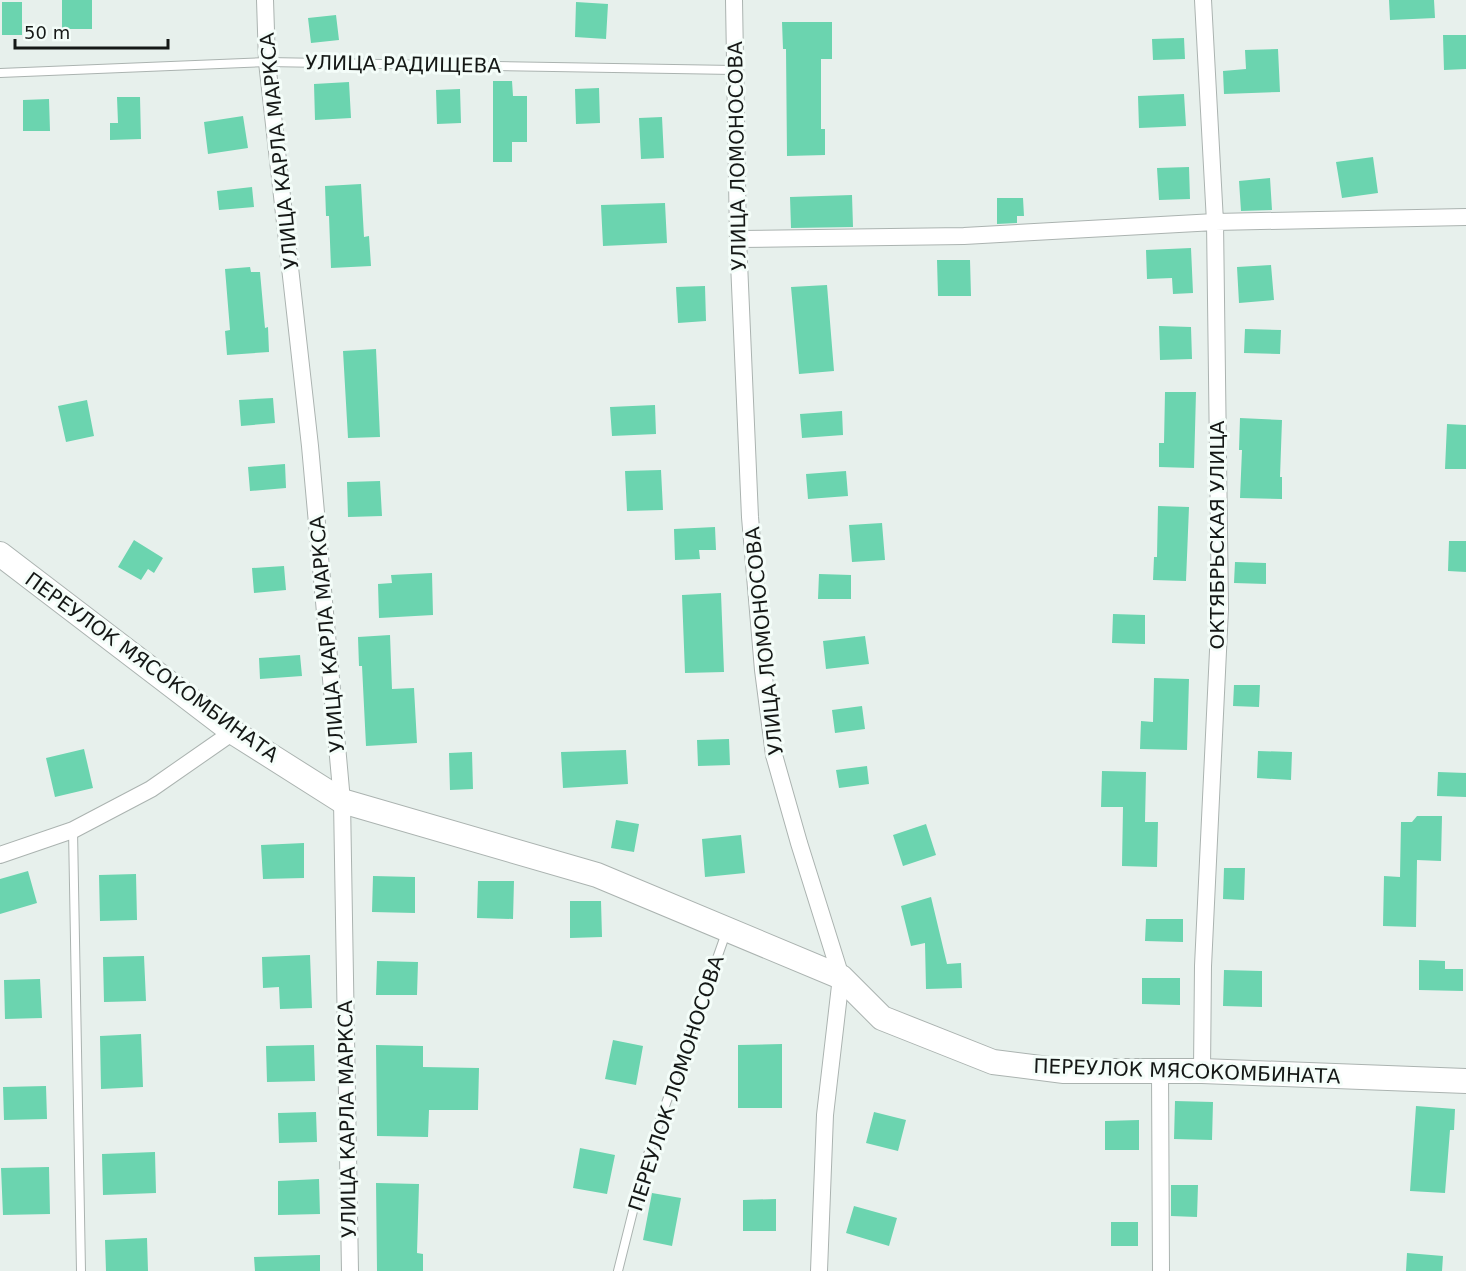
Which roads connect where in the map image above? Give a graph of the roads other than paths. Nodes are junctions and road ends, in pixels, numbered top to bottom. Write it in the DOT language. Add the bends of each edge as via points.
graph roads {
  1 [pos="265,0"];
  2 [pos="734,0"];
  3 [pos="1203,0"];
  4 [pos="267,62"];
  5 [pos="734,70"];
  6 [pos="0,73"];
  7 [pos="1466,217"];
  8 [pos="1215,222"];
  9 [pos="738,239"];
  10 [pos="0,554"];
  11 [pos="233,732"];
  12 [pos="342,801"];
  13 [pos="73,830"];
  14 [pos="0,855"];
  15 [pos="727,930"];
  16 [pos="842,977"];
  17 [pos="1160,1071"];
  18 [pos="1202,1071"];
  19 [pos="1466,1081"];
  20 [pos="81,1271"];
  21 [pos="350,1271"];
  22 [pos="618,1271"];
  23 [pos="819,1271"];
  24 [pos="1161,1271"];
  1 -- 4 [label="street, УЛИЦА КАРЛА МАРКСА"];
  2 -- 5 [label="street, УЛИЦА ЛОМОНОСОВА"];
  3 -- 8 [label="street, ОКТЯБРЬСКАЯ УЛИЦА"];
  4 -- 5 [label="lane, УЛИЦА РАДИЩЕВА"];
  4 -- 6 [label="lane, УЛИЦА РАДИЩЕВА"];
  4 -- 12 [label="street, УЛИЦА КАРЛА МАРКСА" via="310,446"];
  5 -- 9 [label="street, УЛИЦА ЛОМОНОСОВА"];
  7 -- 8 [label="street"];
  8 -- 9 [label="street" via="964,236"];
  8 -- 18 [label="street, ОКТЯБРЬСКАЯ УЛИЦА" via="1220,609 1203,966"];
  9 -- 16 [label="street, УЛИЦА ЛОМОНОСОВА" via="750,517 774,755"];
  10 -- 11 [label="street, ПЕРЕУЛОК МЯСОКОМБИНАТА"];
  11 -- 12 [label="street, ПЕРЕУЛОК МЯСОКОМБИНАТА"];
  11 -- 13 [label="street" via="151,789"];
  12 -- 15 [label="street, ПЕРЕУЛОК МЯСОКОМБИНАТА" via="597,875"];
  12 -- 21 [label="street, УЛИЦА КАРЛА МАРКСА"];
  13 -- 14 [label="street"];
  13 -- 20 [label="lane"];
  15 -- 16 [label="street, ПЕРЕУЛОК МЯСОКОМБИНАТА"];
  15 -- 22 [label="lane, ПЕРЕУЛОК ЛОМОНОСОВА" via="645,1163"];
  16 -- 17 [label="street, ПЕРЕУЛОК МЯСОКОМБИНАТА" via="882,1018 993,1062 1064,1071"];
  16 -- 23 [label="street, УЛИЦА ЛОМОНОСОВА" via="825,1115"];
  17 -- 18 [label="street, ПЕРЕУЛОК МЯСОКОМБИНАТА"];
  17 -- 24 [label="street"];
  18 -- 19 [label="street, ПЕРЕУЛОК МЯСОКОМБИНАТА"];
}
